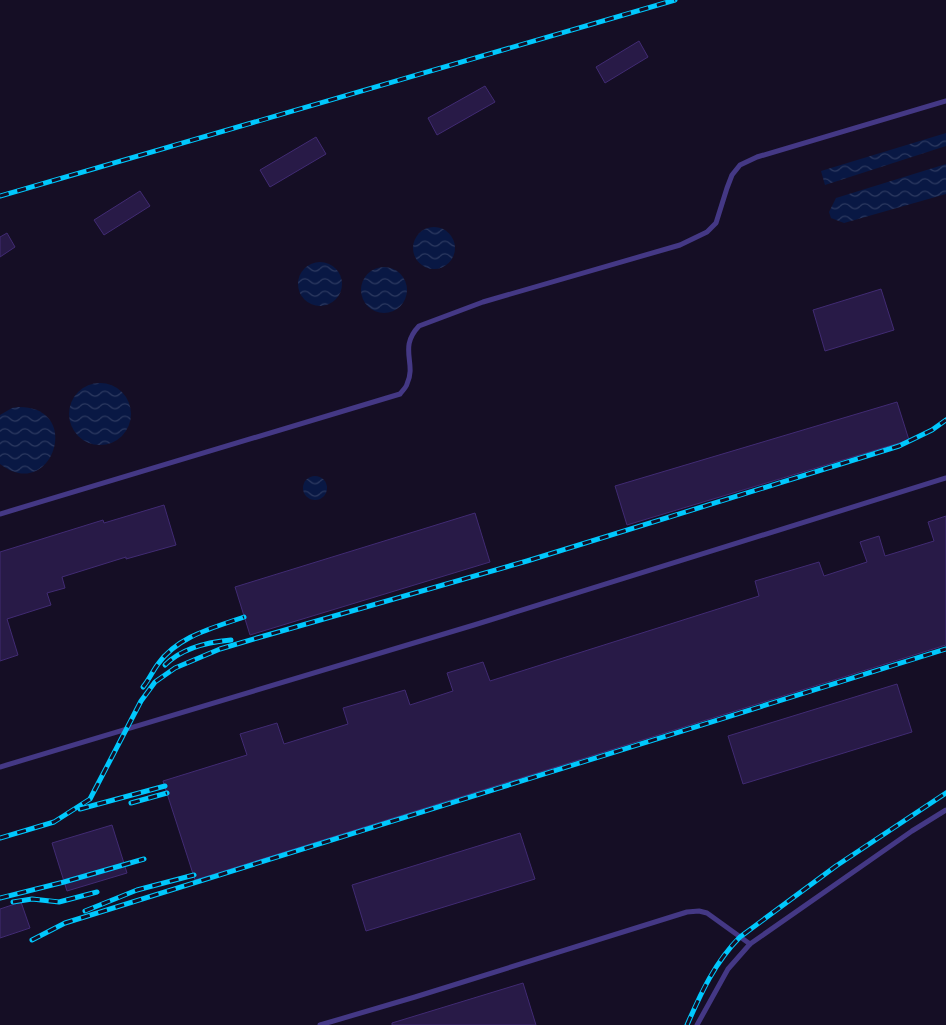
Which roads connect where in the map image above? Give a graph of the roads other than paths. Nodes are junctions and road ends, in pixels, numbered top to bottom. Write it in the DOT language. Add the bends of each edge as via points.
graph roads {
  1 [pos="946,101"];
  2 [pos="946,478"];
  3 [pos="0,514"];
  4 [pos="0,767"];
  5 [pos="946,810"];
  6 [pos="750,944"];
  7 [pos="320,1025"];
  8 [pos="697,1025"];
  1 -- 3 [label="lane" via="757,157 740,165 726,188 716,223 707,232 680,245 483,302 419,326 411,334 410,369 407,385 400,394"];
  2 -- 4 [label="lane" via="474,625"];
  5 -- 6 [label="lane"];
  6 -- 7 [label="lane" via="706,913 687,912"];
  6 -- 8 [label="lane" via="728,969"];
}
